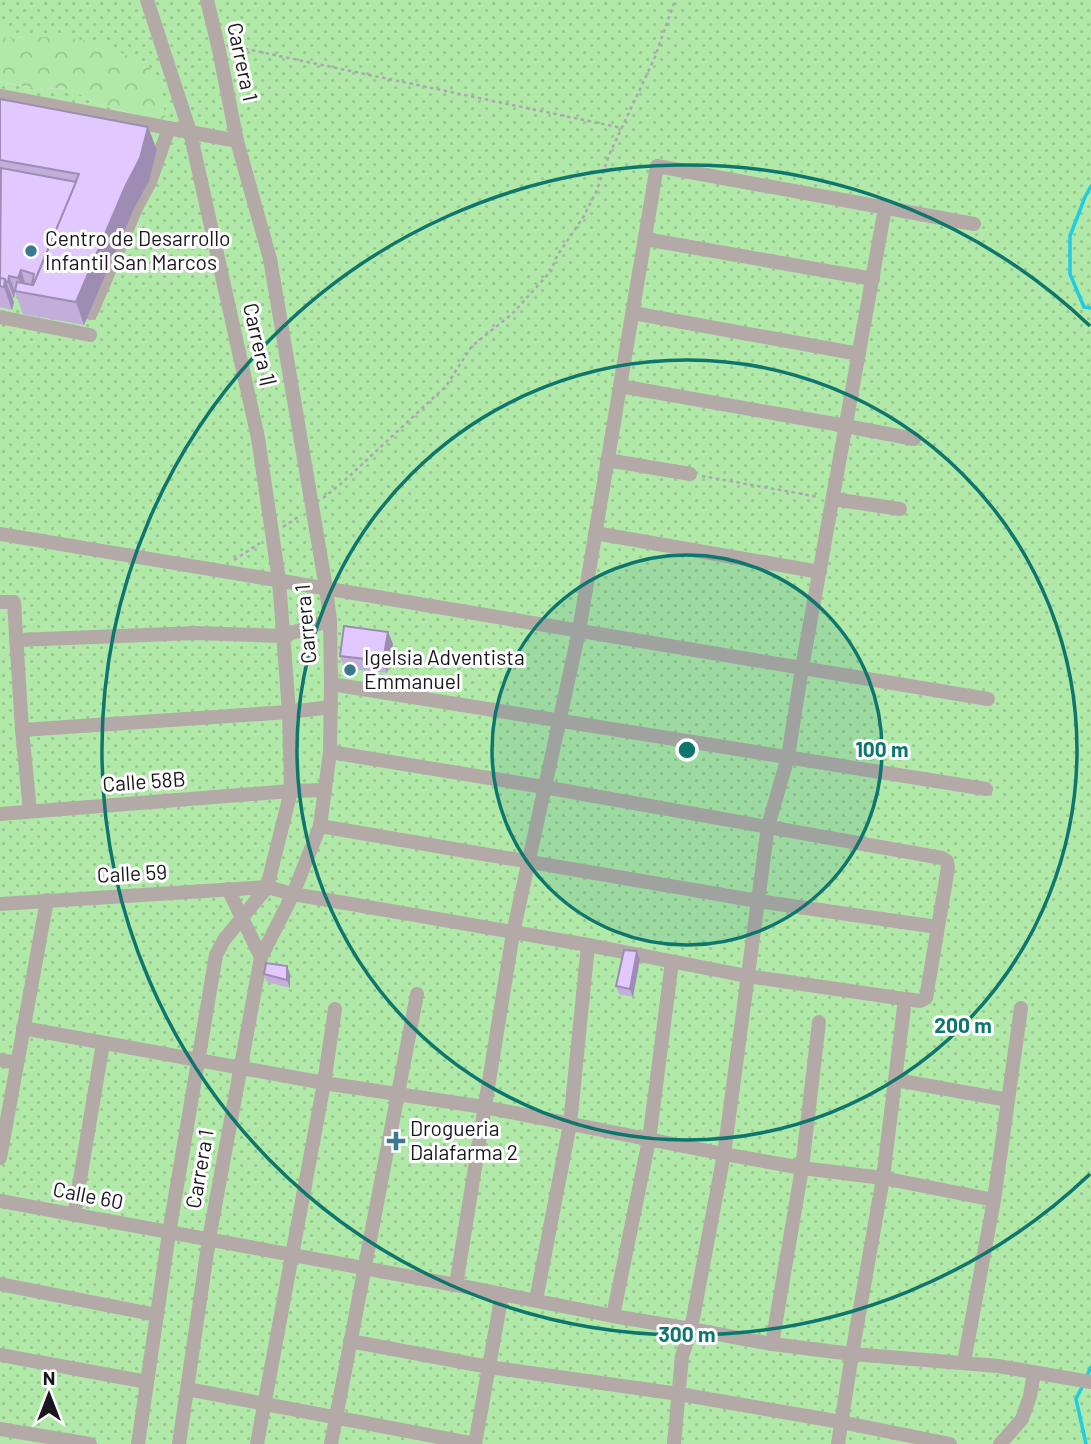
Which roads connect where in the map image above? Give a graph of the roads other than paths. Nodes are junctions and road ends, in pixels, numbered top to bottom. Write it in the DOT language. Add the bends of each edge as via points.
graph roads {
  1 [pos="147,0"];
  2 [pos="207,0"];
  3 [pos="0,96"];
  4 [pos="169,128"];
  5 [pos="190,132"];
  6 [pos="237,141"];
  7 [pos="885,208"];
  8 [pos="974,225"];
  9 [pos="645,239"];
  10 [pos="873,279"];
  11 [pos="91,313"];
  12 [pos="632,313"];
  13 [pos="0,319"];
  14 [pos="90,335"];
  15 [pos="859,354"];
  16 [pos="620,386"];
  17 [pos="846,426"];
  18 [pos="914,439"];
  19 [pos="607,460"];
  20 [pos="690,474"];
  21 [pos="833,499"];
  22 [pos="900,509"];
  23 [pos="595,533"];
  24 [pos="0,534"];
  25 [pos="820,572"];
  26 [pos="279,580"];
  27 [pos="326,588"];
  28 [pos="0,602"];
  29 [pos="330,620"];
  30 [pos="579,631"];
  31 [pos="283,636"];
  32 [pos="17,640"];
  33 [pos="802,668"];
  34 [pos="331,684"];
  35 [pos="988,699"];
  36 [pos="331,707"];
  37 [pos="289,712"];
  38 [pos="559,720"];
  39 [pos="22,730"];
  40 [pos="330,752"];
  41 [pos="788,757"];
  42 [pos="544,787"];
  43 [pos="986,789"];
  44 [pos="325,790"];
  45 [pos="291,791"];
  46 [pos="30,811"];
  47 [pos="0,814"];
  48 [pos="320,826"];
  49 [pos="768,826"];
  50 [pos="528,861"];
  51 [pos="267,887"];
  52 [pos="228,889"];
  53 [pos="293,894"];
  54 [pos="47,900"];
  55 [pos="758,901"];
  56 [pos="0,904"];
  57 [pos="242,918"];
  58 [pos="937,927"];
  59 [pos="513,933"];
  60 [pos="588,946"];
  61 [pos="261,957"];
  62 [pos="673,962"];
  63 [pos="747,976"];
  64 [pos="417,994"];
  65 [pos="905,999"];
  66 [pos="1021,1007"];
  67 [pos="335,1009"];
  68 [pos="819,1022"];
  69 [pos="23,1028"];
  70 [pos="103,1043"];
  71 [pos="0,1060"];
  72 [pos="198,1060"];
  73 [pos="17,1063"];
  74 [pos="239,1068"];
  75 [pos="895,1080"];
  76 [pos="324,1083"];
  77 [pos="398,1093"];
  78 [pos="1008,1100"];
  79 [pos="484,1107"];
  80 [pos="570,1124"];
  81 [pos="649,1140"];
  82 [pos="724,1154"];
  83 [pos="0,1158"];
  84 [pos="802,1168"];
  85 [pos="883,1178"];
  86 [pos="994,1200"];
  87 [pos="0,1201"];
  88 [pos="74,1215"];
  89 [pos="169,1233"];
  90 [pos="209,1239"];
  91 [pos="292,1255"];
  92 [pos="365,1268"];
  93 [pos="0,1284"];
  94 [pos="456,1285"];
  95 [pos="502,1294"];
  96 [pos="536,1300"];
  97 [pos="157,1315"];
  98 [pos="614,1316"];
  99 [pos="691,1329"];
  100 [pos="351,1341"];
  101 [pos="772,1344"];
  102 [pos="852,1354"];
  103 [pos="0,1355"];
  104 [pos="964,1362"];
  105 [pos="489,1367"];
  106 [pos="1034,1373"];
  107 [pos="147,1382"];
  108 [pos="1091,1382"];
  109 [pos="187,1389"];
  110 [pos="678,1394"];
  111 [pos="264,1404"];
  112 [pos="335,1417"];
  113 [pos="841,1422"];
  114 [pos="0,1429"];
  115 [pos="90,1444"];
  116 [pos="138,1444"];
  117 [pos="179,1444"];
  118 [pos="257,1444"];
  119 [pos="331,1444"];
  120 [pos="475,1444"];
  121 [pos="674,1444"];
  122 [pos="838,1444"];
  123 [pos="950,1444"];
  124 [pos="1000,1444"];
  1 -- 5 [label="street, Carrera 1|"];
  2 -- 6 [label="street, Carrera 1"];
  3 -- 4 [label="street"];
  4 -- 5 [label="street"];
  4 -- 11 [label="street"];
  5 -- 6 [label="street"];
  5 -- 26 [label="street, Carrera 1|" via="258,438"];
  6 -- 27 [label="street, Carrera 1" via="270,259"];
  7 -- 8 [label="street"];
  7 -- 9 [label="street" via="657,166"];
  7 -- 10 [label="street"];
  9 -- 10 [label="street"];
  9 -- 12 [label="street"];
  10 -- 15 [label="street"];
  12 -- 15 [label="street"];
  12 -- 16 [label="street"];
  13 -- 14 [label="street"];
  15 -- 17 [label="street"];
  16 -- 17 [label="street"];
  16 -- 19 [label="street"];
  17 -- 18 [label="street"];
  17 -- 21 [label="street"];
  19 -- 20 [label="street"];
  19 -- 23 [label="street"];
  21 -- 22 [label="street"];
  21 -- 25 [label="street"];
  23 -- 25 [label="street"];
  23 -- 30 [label="street"];
  24 -- 26 [label="street"];
  25 -- 33 [label="street"];
  26 -- 27 [label="street"];
  26 -- 31 [label="street, Carrera 1|"];
  27 -- 29 [label="street, Carrera 1"];
  27 -- 30 [label="street"];
  28 -- 32 [label="street" via="13,602"];
  29 -- 31 [label="street"];
  29 -- 34 [label="street, Carrera 1"];
  30 -- 33 [label="street"];
  30 -- 38 [label="street"];
  31 -- 32 [label="street" via="196,633"];
  31 -- 37 [label="street, Carrera 1|"];
  32 -- 39 [label="street"];
  33 -- 35 [label="street"];
  33 -- 41 [label="street"];
  34 -- 36 [label="street, Carrera 1"];
  34 -- 38 [label="street"];
  36 -- 37 [label="street"];
  36 -- 40 [label="street, Carrera 1"];
  37 -- 39 [label="street"];
  37 -- 45 [label="street, Carrera 1|"];
  38 -- 41 [label="street"];
  38 -- 42 [label="street"];
  39 -- 46 [label="street"];
  40 -- 42 [label="street"];
  40 -- 44 [label="street, Carrera 1"];
  41 -- 43 [label="street"];
  41 -- 49 [label="street"];
  42 -- 49 [label="street"];
  42 -- 50 [label="street"];
  44 -- 45 [label="street, Calle 58B"];
  44 -- 48 [label="street, Carrera 1"];
  45 -- 46 [label="street, Calle 58B"];
  45 -- 51 [label="street, Carrera 1|"];
  46 -- 47 [label="street, Calle 58B"];
  48 -- 50 [label="street"];
  48 -- 53 [label="street, Carrera 1"];
  49 -- 55 [label="street"];
  49 -- 58 [label="street" via="942,858 948,869"];
  50 -- 55 [label="street"];
  50 -- 59 [label="street"];
  51 -- 52 [label="street, Calle 59"];
  51 -- 53 [label="street, Calle 59"];
  51 -- 57 [label="street"];
  52 -- 54 [label="street, Calle 59"];
  52 -- 57 [label="street"];
  53 -- 59 [label="street, Calle 59"];
  53 -- 61 [label="street, Carrera 1"];
  54 -- 56 [label="street, Calle 59"];
  54 -- 69 [label="street"];
  55 -- 58 [label="street"];
  55 -- 63 [label="street"];
  57 -- 61 [label="street"];
  57 -- 72 [label="street" via="216,955"];
  58 -- 65 [label="street" via="926,999"];
  59 -- 60 [label="street, Calle 59"];
  59 -- 79 [label="street"];
  60 -- 62 [label="street, Calle 59"];
  60 -- 80 [label="street"];
  61 -- 74 [label="street, Carrera 1"];
  62 -- 63 [label="street, Calle 59"];
  62 -- 81 [label="street"];
  63 -- 65 [label="street, Calle 59"];
  63 -- 82 [label="street"];
  64 -- 77 [label="street"];
  65 -- 75 [label="street"];
  66 -- 78 [label="street"];
  67 -- 76 [label="street"];
  68 -- 84 [label="street"];
  69 -- 70 [label="street"];
  69 -- 73 [label="street"];
  70 -- 72 [label="street"];
  70 -- 88 [label="street"];
  71 -- 73 [label="street"];
  72 -- 74 [label="street"];
  72 -- 89 [label="street"];
  73 -- 83 [label="street"];
  74 -- 76 [label="street"];
  74 -- 90 [label="street, Carrera 1"];
  75 -- 78 [label="street"];
  75 -- 85 [label="street"];
  76 -- 77 [label="street"];
  76 -- 91 [label="street"];
  77 -- 79 [label="street"];
  77 -- 92 [label="street"];
  78 -- 86 [label="street"];
  79 -- 80 [label="street"];
  79 -- 94 [label="street"];
  80 -- 81 [label="street"];
  80 -- 96 [label="street"];
  81 -- 82 [label="street"];
  81 -- 98 [label="street"];
  82 -- 84 [label="street"];
  82 -- 99 [label="street"];
  84 -- 85 [label="street"];
  84 -- 101 [label="street"];
  85 -- 86 [label="street"];
  85 -- 102 [label="street"];
  86 -- 104 [label="street"];
  87 -- 88 [label="street, Calle 60"];
  88 -- 89 [label="street, Calle 60"];
  89 -- 90 [label="street, Calle 60"];
  89 -- 97 [label="street"];
  90 -- 91 [label="street, Calle 60"];
  90 -- 109 [label="street, Carrera 1"];
  91 -- 92 [label="street, Calle 60"];
  91 -- 111 [label="street"];
  92 -- 94 [label="street, Calle 60"];
  92 -- 100 [label="street"];
  93 -- 97 [label="street"];
  94 -- 95 [label="street, Calle 60"];
  95 -- 96 [label="street, Calle 60"];
  95 -- 105 [label="street"];
  96 -- 98 [label="street, Calle 60"];
  97 -- 107 [label="street"];
  98 -- 99 [label="street, Calle 60"];
  99 -- 101 [label="street, Calle 60"];
  99 -- 110 [label="street" via="682,1356"];
  100 -- 105 [label="street"];
  100 -- 112 [label="street"];
  101 -- 102 [label="street, Calle 60"];
  102 -- 104 [label="street, Calle 60"];
  102 -- 113 [label="street"];
  103 -- 107 [label="street"];
  104 -- 106 [label="street, Calle 60"];
  105 -- 110 [label="street"];
  105 -- 120 [label="street"];
  106 -- 108 [label="street, Calle 60"];
  106 -- 124 [label="street" via="1022,1419"];
  107 -- 116 [label="street"];
  109 -- 111 [label="street"];
  109 -- 117 [label="street, Carrera 1"];
  110 -- 113 [label="street"];
  110 -- 121 [label="street"];
  111 -- 112 [label="street"];
  111 -- 118 [label="street"];
  112 -- 119 [label="street"];
  112 -- 120 [label="street"];
  113 -- 122 [label="street"];
  113 -- 123 [label="street"];
  114 -- 115 [label="street"];
}
